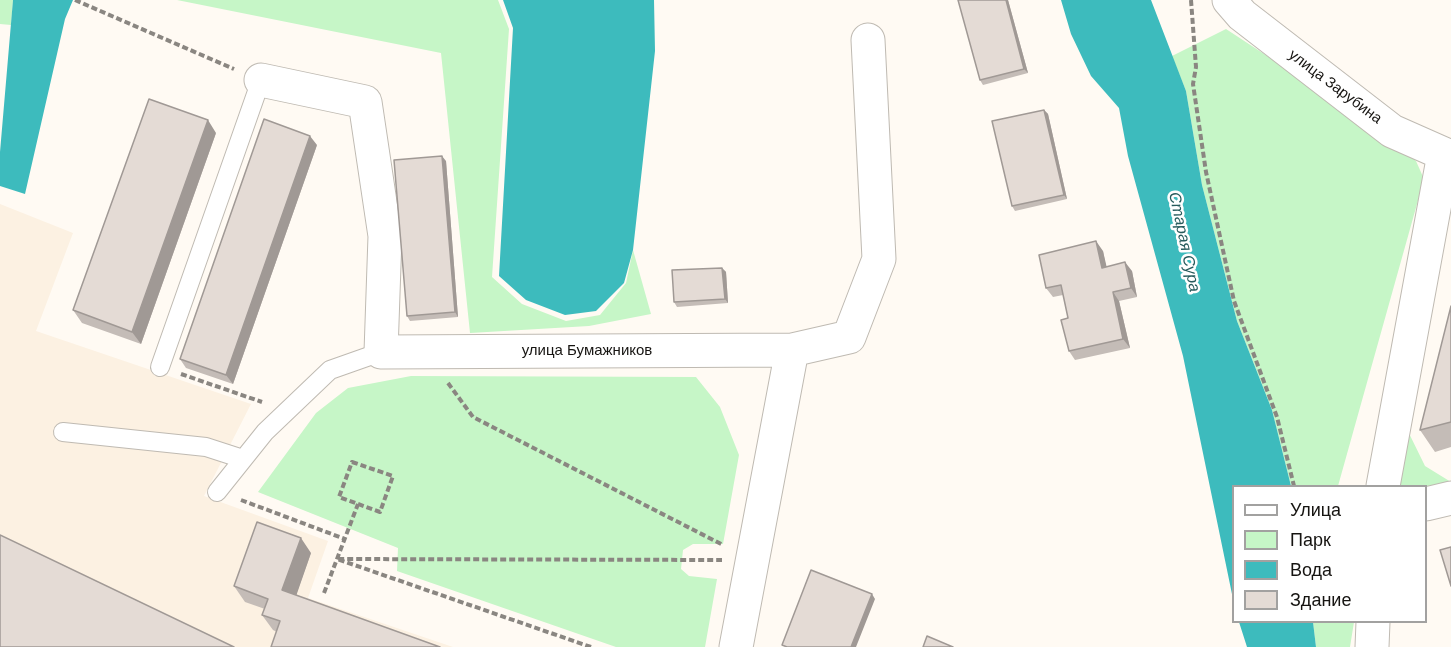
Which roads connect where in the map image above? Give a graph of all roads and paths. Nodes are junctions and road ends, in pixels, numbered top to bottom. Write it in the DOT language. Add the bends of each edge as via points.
graph roads {
  1 [pos="75,0"];
  2 [pos="1191,0"];
  3 [pos="1229,0"];
  4 [pos="868,40"];
  5 [pos="261,80"];
  6 [pos="1449,149"];
  7 [pos="792,350"];
  8 [pos="424,351"];
  9 [pos="381,352"];
  10 [pos="160,367"];
  11 [pos="287,411"];
  12 [pos="63,432"];
  13 [pos="243,459"];
  14 [pos="1294,485"];
  15 [pos="1383,485"];
  16 [pos="217,492"];
  17 [pos="1451,498"];
  18 [pos="358,504"];
  19 [pos="1427,504"];
  20 [pos="345,539"];
  21 [pos="337,559"];
  22 [pos="752,560"];
  23 [pos="324,593"];
  24 [pos="1373,623"];
  25 [pos="591,647"];
  26 [pos="736,647"];
  27 [pos="1372,647"];
  1 -- 5 [label="path"];
  2 -- 14 [label="path" via="1196,67 1193,84 1206,172 1234,301 1277,417"];
  3 -- 6 [label="street, улица Зарубина" via="1242,15 1392,130"];
  4 -- 7 [label="street, улица Бумажников" via="879,259 849,337"];
  5 -- 9 [label="street" via="365,102 385,236"];
  5 -- 10 [label="lane"];
  6 -- 15 [label="street"];
  7 -- 8 [label="street, улица Бумажников"];
  7 -- 22 [label="street"];
  8 -- 9 [label="street, улица Бумажников"];
  8 -- 22 [label="path" via="473,417"];
  9 -- 11 [label="lane" via="330,369"];
  10 -- 11 [label="path"];
  11 -- 13 [label="lane"];
  12 -- 13 [label="lane" via="206,447"];
  13 -- 16 [label="lane"];
  16 -- 20 [label="path"];
  17 -- 19 [label="street"];
  18 -- 18 [label="path" via="339,497 352,462 393,476 380,512"];
  18 -- 20 [label="path"];
  20 -- 21 [label="path"];
  21 -- 22 [label="path"];
  21 -- 23 [label="path"];
  21 -- 25 [label="path"];
  22 -- 26 [label="street"];
  24 -- 27 [label="street"];
}
